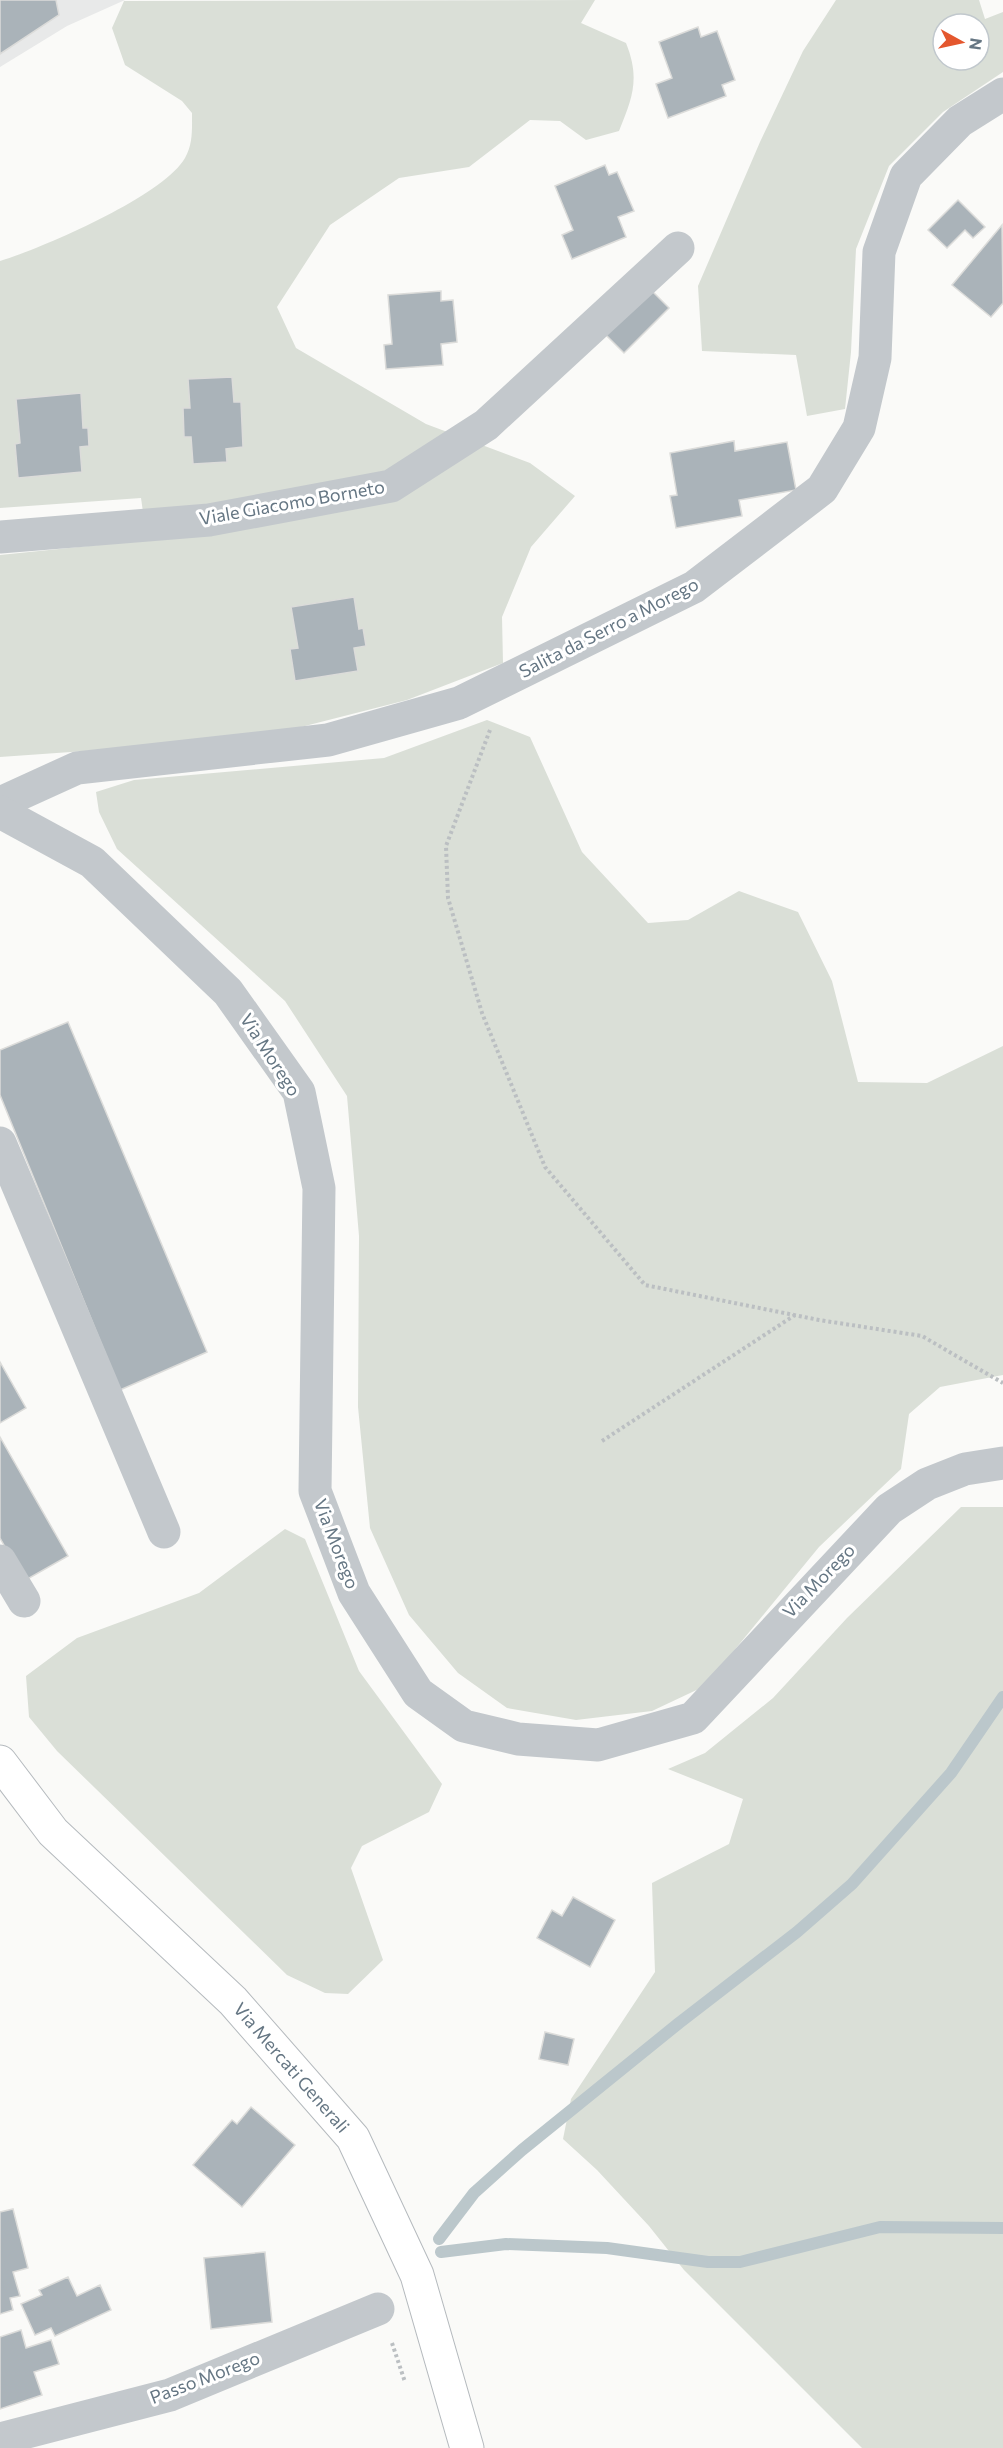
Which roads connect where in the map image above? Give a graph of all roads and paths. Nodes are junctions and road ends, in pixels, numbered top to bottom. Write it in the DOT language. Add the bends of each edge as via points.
graph roads {
  1 [pos="1003,94"];
  2 [pos="678,248"];
  3 [pos="0,537"];
  4 [pos="510,678"];
  5 [pos="0,803"];
  6 [pos="0,812"];
  7 [pos="0,1143"];
  8 [pos="795,1315"];
  9 [pos="1003,1383"];
  10 [pos="602,1441"];
  11 [pos="1003,1463"];
  12 [pos="164,1532"];
  13 [pos="0,1561"];
  14 [pos="24,1601"];
  15 [pos="0,1761"];
  16 [pos="384,2323"];
  17 [pos="408,2392"];
  18 [pos="0,2439"];
  19 [pos="467,2448"];
  1 -- 4 [label="street, Salita da Serro a Morego" via="960,121 906,177 879,252 875,358 859,429 822,489 694,587"];
  2 -- 3 [label="street, Viale Giacomo Borneto" via="486,424 391,486 209,520"];
  4 -- 5 [label="street, Salita da Serro a Morego" via="459,703 328,740 77,768"];
  4 -- 8 [label="path" via="446,846 448,898 482,1013 545,1167 645,1285"];
  6 -- 11 [label="street, Via Morego" via="92,862 228,992 299,1092 319,1188 315,1491 354,1593 418,1693 464,1726 518,1739 598,1745 693,1718 889,1509 927,1484 965,1469"];
  7 -- 12 [label="street"];
  8 -- 9 [label="path" via="922,1336"];
  8 -- 10 [label="path"];
  13 -- 14 [label="street"];
  15 -- 19 [label="main road, Via Mercati Generali" via="53,1832 233,2001 353,2138 417,2275"];
  16 -- 17 [label="path"];
  16 -- 18 [label="street, Passo Morego" via="170,2396"];
}
